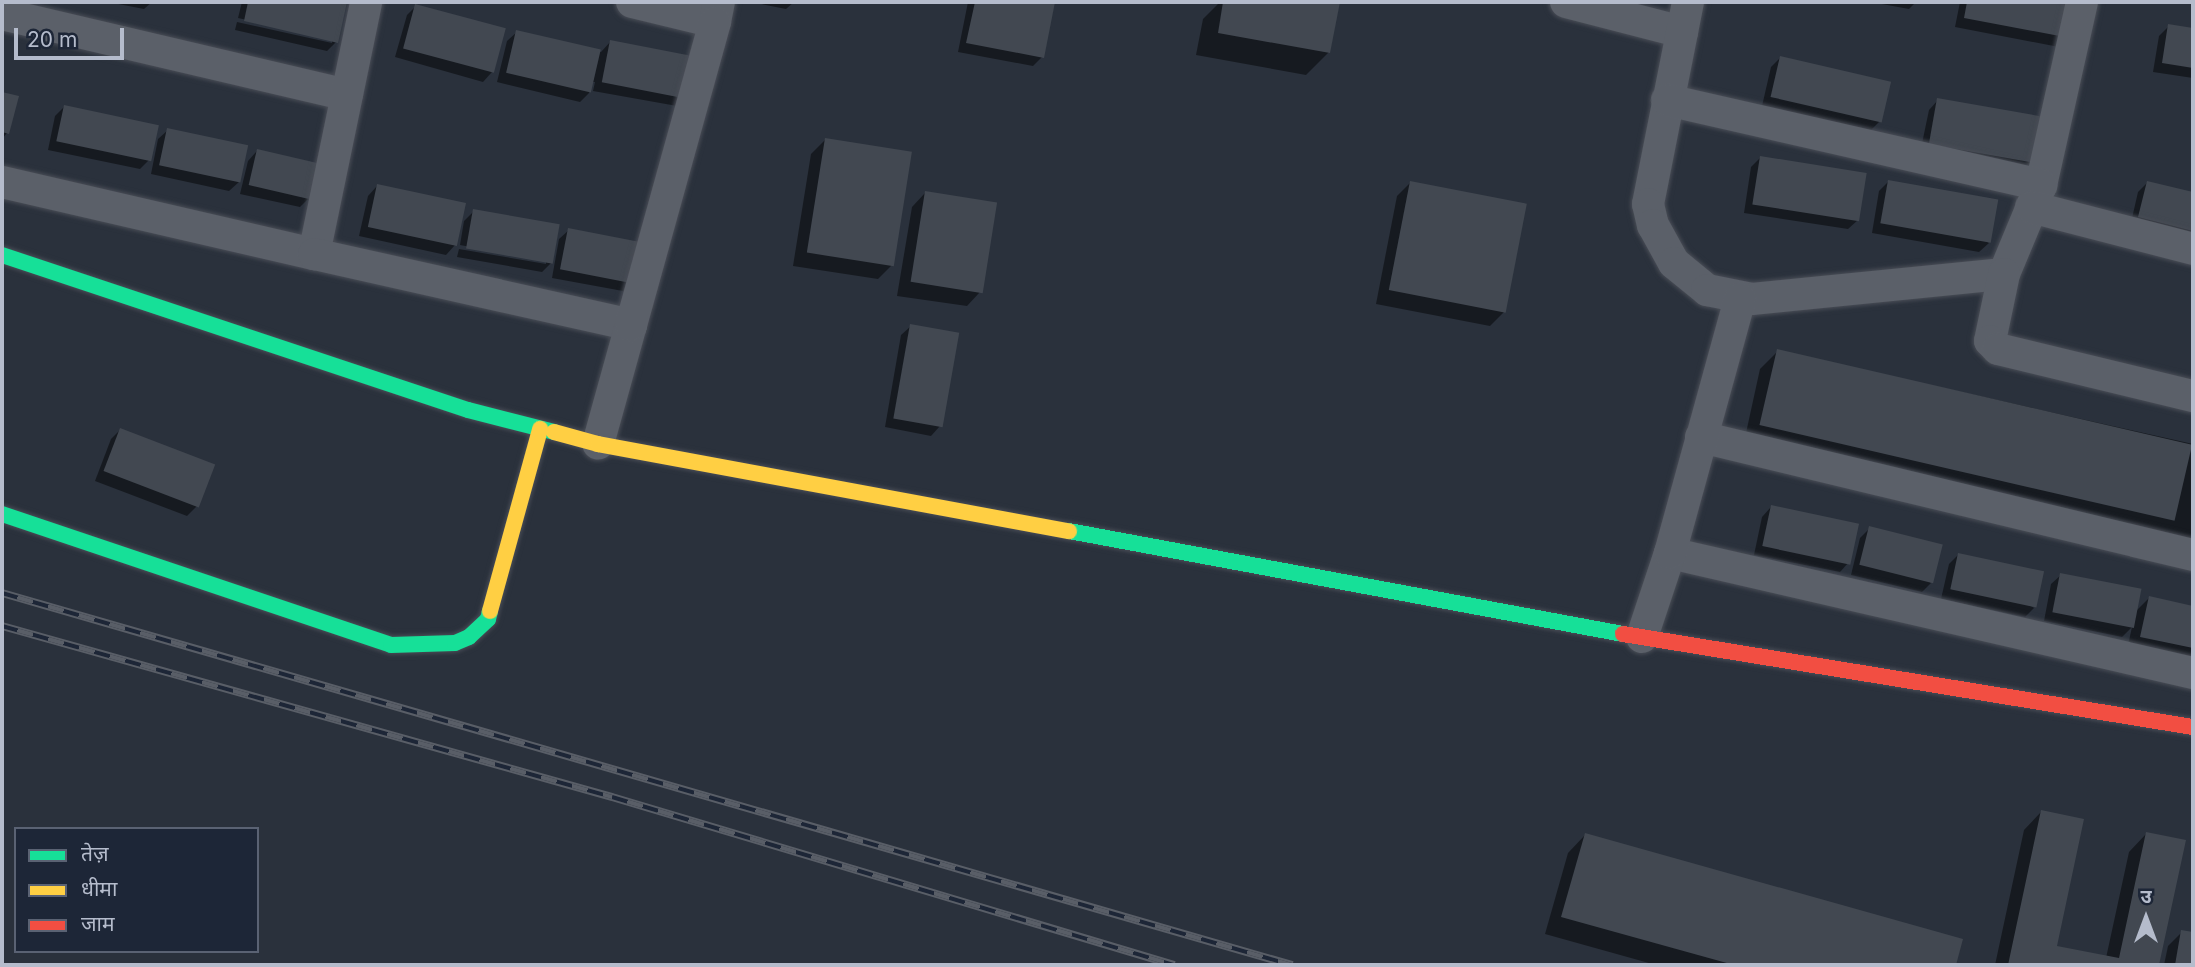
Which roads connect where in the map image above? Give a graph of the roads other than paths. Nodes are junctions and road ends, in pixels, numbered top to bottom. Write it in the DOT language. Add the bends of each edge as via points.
graph roads {
  1 [pos="366,2"];
  2 [pos="632,2"];
  3 [pos="1566,2"];
  4 [pos="2082,2"];
  5 [pos="717,12"];
  6 [pos="2,14"];
  7 [pos="1685,17"];
  8 [pos="347,95"];
  9 [pos="1667,100"];
  10 [pos="2,182"];
  11 [pos="2036,196"];
  12 [pos="2193,249"];
  13 [pos="314,254"];
  14 [pos="2,255"];
  15 [pos="2004,274"];
  16 [pos="1740,298"];
  17 [pos="631,325"];
  18 [pos="2193,396"];
  19 [pos="540,429"];
  20 [pos="1701,437"];
  21 [pos="598,443"];
  22 [pos="2,514"];
  23 [pos="1670,553"];
  24 [pos="2193,555"];
  25 [pos="1642,637"];
  26 [pos="2193,673"];
  27 [pos="2193,727"];
  1 -- 8 [label="street"];
  2 -- 5 [label="street"];
  3 -- 7 [label="street"];
  4 -- 11 [label="street"];
  5 -- 17 [label="street"];
  6 -- 8 [label="street"];
  7 -- 9 [label="street"];
  8 -- 13 [label="street"];
  9 -- 11 [label="street"];
  9 -- 16 [label="street" via="1648,204 1653,225 1674,263 1707,290"];
  10 -- 13 [label="street"];
  11 -- 12 [label="street"];
  11 -- 15 [label="street"];
  13 -- 17 [label="street"];
  14 -- 19 [label="street" via="468,410"];
  15 -- 16 [label="street"];
  15 -- 18 [label="street" via="1990,330 1990,341 1998,349"];
  16 -- 20 [label="street"];
  17 -- 21 [label="street"];
  19 -- 21 [label="street"];
  19 -- 22 [label="street" via="488,619 456,643 391,645"];
  20 -- 23 [label="street"];
  20 -- 24 [label="street"];
  21 -- 25 [label="street"];
  23 -- 25 [label="street"];
  23 -- 26 [label="street"];
  25 -- 27 [label="street"];
}
